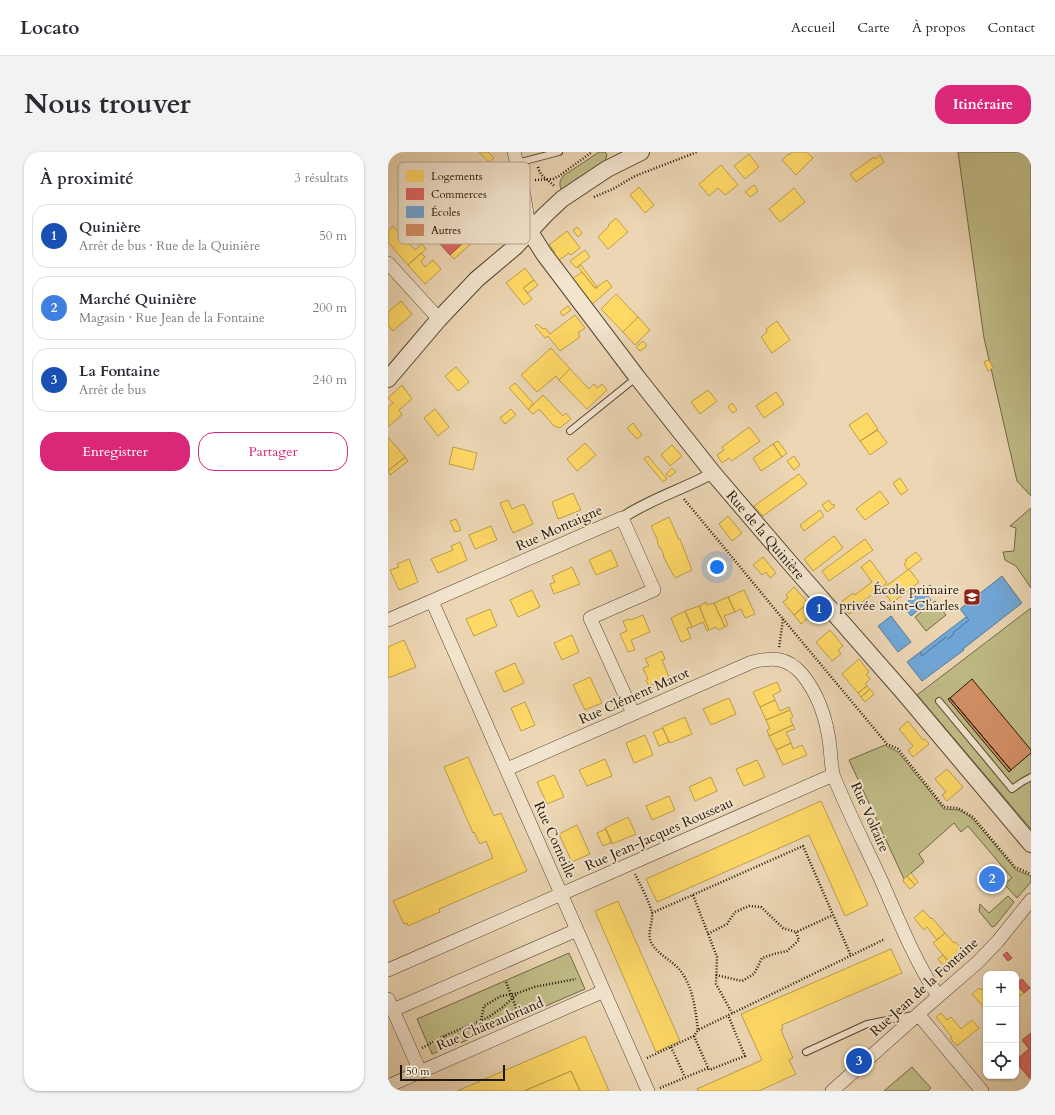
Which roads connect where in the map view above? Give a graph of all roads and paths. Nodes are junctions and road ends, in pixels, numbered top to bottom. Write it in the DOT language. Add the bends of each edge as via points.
graph roads {
  1 [pos="558,152"];
  2 [pos="592,152"];
  3 [pos="641,152"];
  4 [pos="698,152"];
  5 [pos="516,158"];
  6 [pos="537,163"];
  7 [pos="533,180"];
  8 [pos="547,180"];
  9 [pos="559,193"];
  10 [pos="587,199"];
  11 [pos="530,232"];
  12 [pos="518,244"];
  13 [pos="388,263"];
  14 [pos="439,319"];
  15 [pos="637,377"];
  16 [pos="388,380"];
  17 [pos="570,431"];
  18 [pos="713,473"];
  19 [pos="677,491"];
  20 [pos="622,518"];
  21 [pos="432,601"];
  22 [pos="783,619"];
  23 [pos="388,620"];
  24 [pos="776,658"];
  25 [pos="939,701"];
  26 [pos="633,713"];
  27 [pos="507,769"];
  28 [pos="833,775"];
  29 [pos="1031,778"];
  30 [pos="1031,844"];
  31 [pos="634,872"];
  32 [pos="1031,874"];
  33 [pos="561,894"];
  34 [pos="693,895"];
  35 [pos="1031,900"];
  36 [pos="652,913"];
  37 [pos="833,915"];
  38 [pos="577,930"];
  39 [pos="796,932"];
  40 [pos="708,934"];
  41 [pos="885,939"];
  42 [pos="851,956"];
  43 [pos="388,970"];
  44 [pos="716,975"];
  45 [pos="576,980"];
  46 [pos="506,982"];
  47 [pos="604,991"];
  48 [pos="518,993"];
  49 [pos="511,994"];
  50 [pos="938,996"];
  51 [pos="512,998"];
  52 [pos="390,1004"];
  53 [pos="732,1013"];
  54 [pos="918,1014"];
  55 [pos="728,1015"];
  56 [pos="520,1017"];
  57 [pos="481,1021"];
  58 [pos="698,1030"];
  59 [pos="444,1036"];
  60 [pos="694,1036"];
  61 [pos="671,1047"];
  62 [pos="422,1048"];
  63 [pos="448,1048"];
  64 [pos="806,1052"];
  65 [pos="644,1060"];
  66 [pos="708,1068"];
  67 [pos="420,1071"];
  68 [pos="685,1078"];
  69 [pos="388,1086"];
  70 [pos="652,1090"];
  71 [pos="832,1091"];
  72 [pos="982,1091"];
  1 -- 5 [label="lane"];
  2 -- 8 [label="path" via="559,176"];
  3 -- 11 [label="street" via="608,169 562,199"];
  4 -- 10 [label="path" via="635,176 613,189"];
  6 -- 8 [label="path" via="539,171"];
  7 -- 8 [label="path"];
  8 -- 9 [label="path"];
  11 -- 15 [label="street, Rue de la Quinière"];
  12 -- 14 [label="street" via="477,279"];
  13 -- 14 [label="street"];
  14 -- 16 [label="street"];
  15 -- 17 [label="lane"];
  15 -- 18 [label="street, Rue de la Quinière"];
  18 -- 19 [label="street"];
  18 -- 30 [label="street, Rue de la Quinière"];
  19 -- 20 [label="street"];
  19 -- 22 [label="path"];
  20 -- 21 [label="street, Rue Montaigne"];
  20 -- 26 [label="street, Rue Montaigne" via="654,590 590,618"];
  21 -- 23 [label="street, Rue Montaigne"];
  21 -- 27 [label="street, Rue Corneille"];
  22 -- 24 [label="path" via="781,642"];
  22 -- 32 [label="path" via="887,744 898,749 944,807 958,808 973,817 1015,867"];
  24 -- 26 [label="street, Rue Clément Marot" via="752,662"];
  24 -- 28 [label="street, Rue Voltaire" via="798,670 818,699 827,723"];
  25 -- 29 [label="lane" via="1012,789"];
  26 -- 27 [label="street, Rue Clément Marot"];
  27 -- 33 [label="street, Rue Corneille"];
  28 -- 33 [label="street, Rue Jean-Jacques Rousseau"];
  28 -- 50 [label="street, Rue Voltaire" via="918,964"];
  31 -- 36 [label="path"];
  33 -- 38 [label="street, Rue Corneille"];
  33 -- 43 [label="street, Rue Jean-Jacques Rousseau"];
  34 -- 36 [label="path"];
  34 -- 37 [label="path" via="803,846"];
  34 -- 40 [label="path"];
  35 -- 50 [label="street, Rue Jean de la Fontaine" via="978,962"];
  36 -- 58 [label="path" via="649,934 652,944 678,967 689,984"];
  37 -- 39 [label="path"];
  37 -- 42 [label="path"];
  38 -- 47 [label="street, Rue Corneille"];
  38 -- 52 [label="street"];
  39 -- 40 [label="path" via="783,928 761,907 749,906 735,912 727,924"];
  39 -- 44 [label="path" via="799,940 791,948 762,958 754,974 742,981"];
  40 -- 44 [label="path" via="717,957"];
  41 -- 42 [label="path"];
  42 -- 53 [label="path"];
  44 -- 53 [label="path" via="716,984"];
  45 -- 48 [label="path" via="534,987"];
  46 -- 49 [label="path"];
  47 -- 67 [label="street, Rue Châteaubriand"];
  47 -- 70 [label="street, Rue Corneille"];
  48 -- 49 [label="path"];
  48 -- 51 [label="path"];
  49 -- 51 [label="path"];
  49 -- 57 [label="path" via="501,996 484,1006"];
  50 -- 54 [label="street, Rue Jean de la Fontaine"];
  51 -- 56 [label="path"];
  51 -- 57 [label="path"];
  52 -- 67 [label="street"];
  53 -- 55 [label="path"];
  54 -- 64 [label="lane" via="867,1024"];
  54 -- 71 [label="street, Rue Jean de la Fontaine"];
  54 -- 72 [label="street"];
  55 -- 58 [label="path"];
  55 -- 66 [label="path" via="745,1056 709,1070"];
  57 -- 59 [label="path"];
  58 -- 60 [label="path"];
  59 -- 62 [label="path"];
  59 -- 63 [label="path"];
  60 -- 61 [label="path"];
  60 -- 66 [label="path"];
  61 -- 65 [label="path"];
  61 -- 68 [label="path"];
  66 -- 68 [label="path"];
  67 -- 69 [label="street, Rue Châteaubriand"];
  68 -- 70 [label="path"];
}
